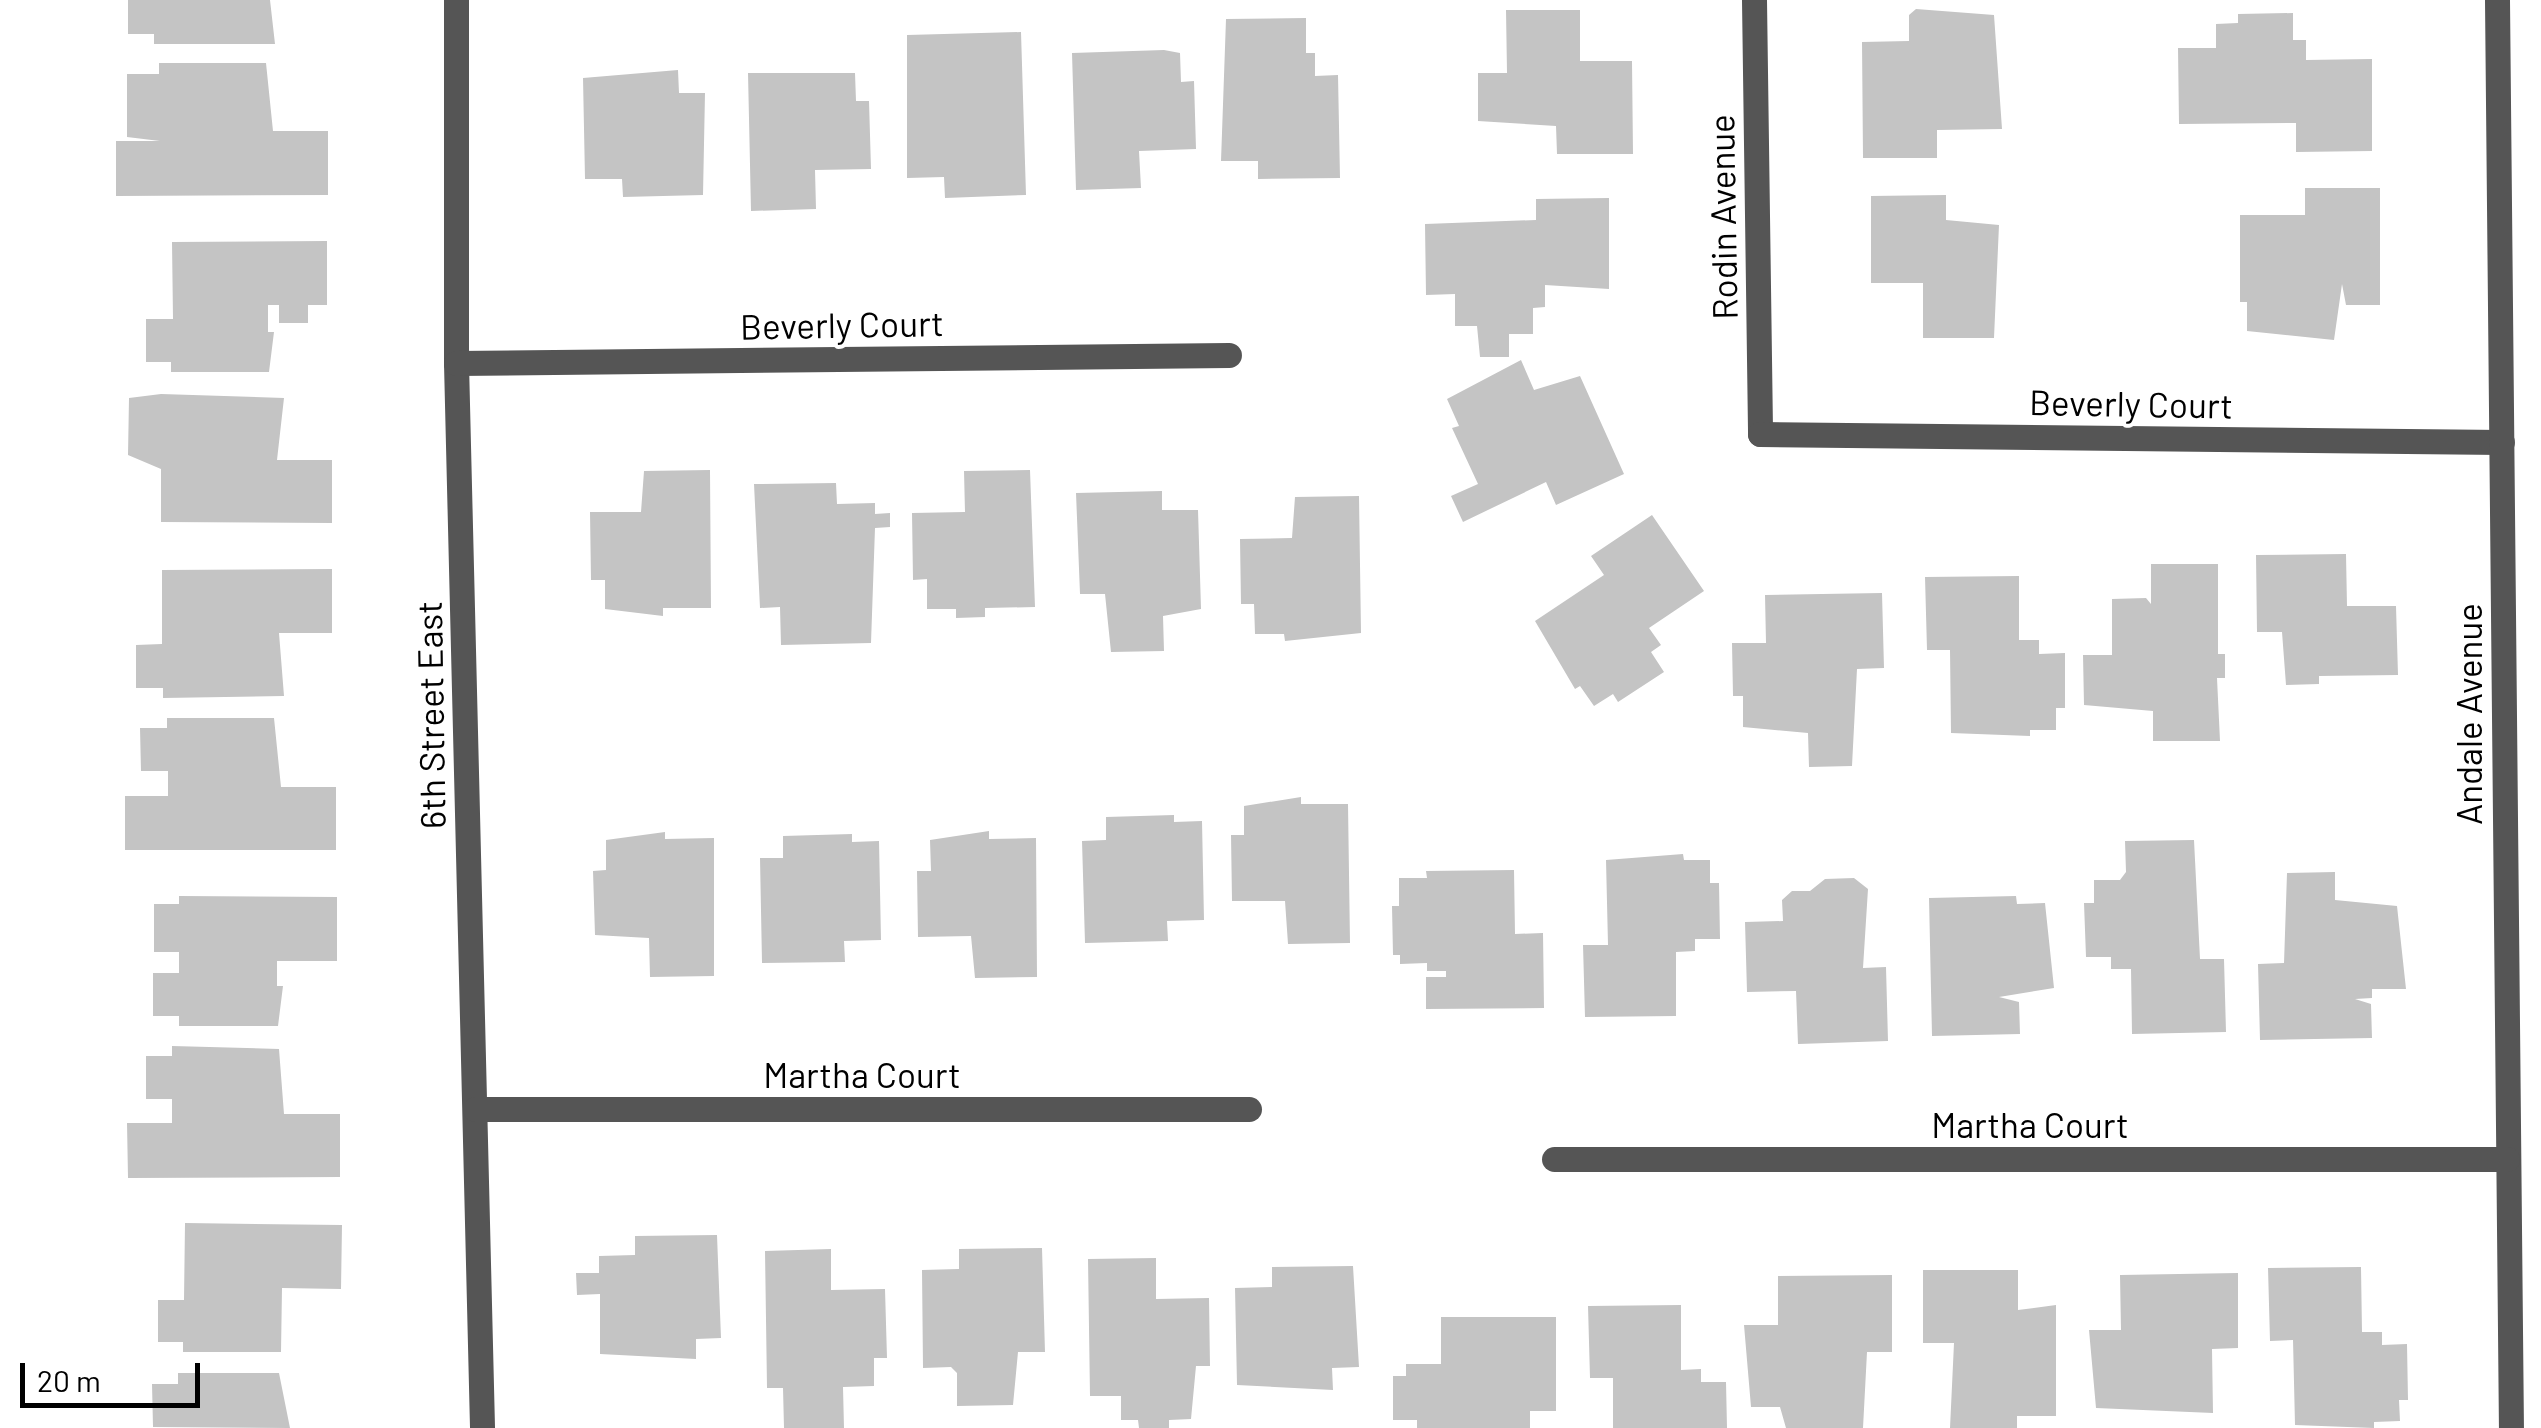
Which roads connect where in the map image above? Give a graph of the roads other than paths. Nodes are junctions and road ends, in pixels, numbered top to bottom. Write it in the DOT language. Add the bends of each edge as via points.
graph roads {
  1 [pos="456,0"];
  2 [pos="1754,0"];
  3 [pos="2497,0"];
  4 [pos="1229,354"];
  5 [pos="456,362"];
  6 [pos="1760,434"];
  7 [pos="2502,442"];
  8 [pos="475,1109"];
  9 [pos="1248,1109"];
  10 [pos="1554,1159"];
  11 [pos="2506,1159"];
  12 [pos="482,1428"];
  13 [pos="2511,1428"];
  1 -- 5 [label="street, 6th Street East"];
  2 -- 6 [label="street, Rodin Avenue"];
  3 -- 7 [label="street, Andale Avenue"];
  4 -- 5 [label="street, Beverly Court"];
  5 -- 8 [label="street, 6th Street East"];
  6 -- 7 [label="street, Beverly Court"];
  7 -- 11 [label="street, Andale Avenue"];
  8 -- 9 [label="street, Martha Court"];
  8 -- 12 [label="street, 6th Street East"];
  10 -- 11 [label="street, Martha Court"];
  11 -- 13 [label="street, Andale Avenue"];
}
